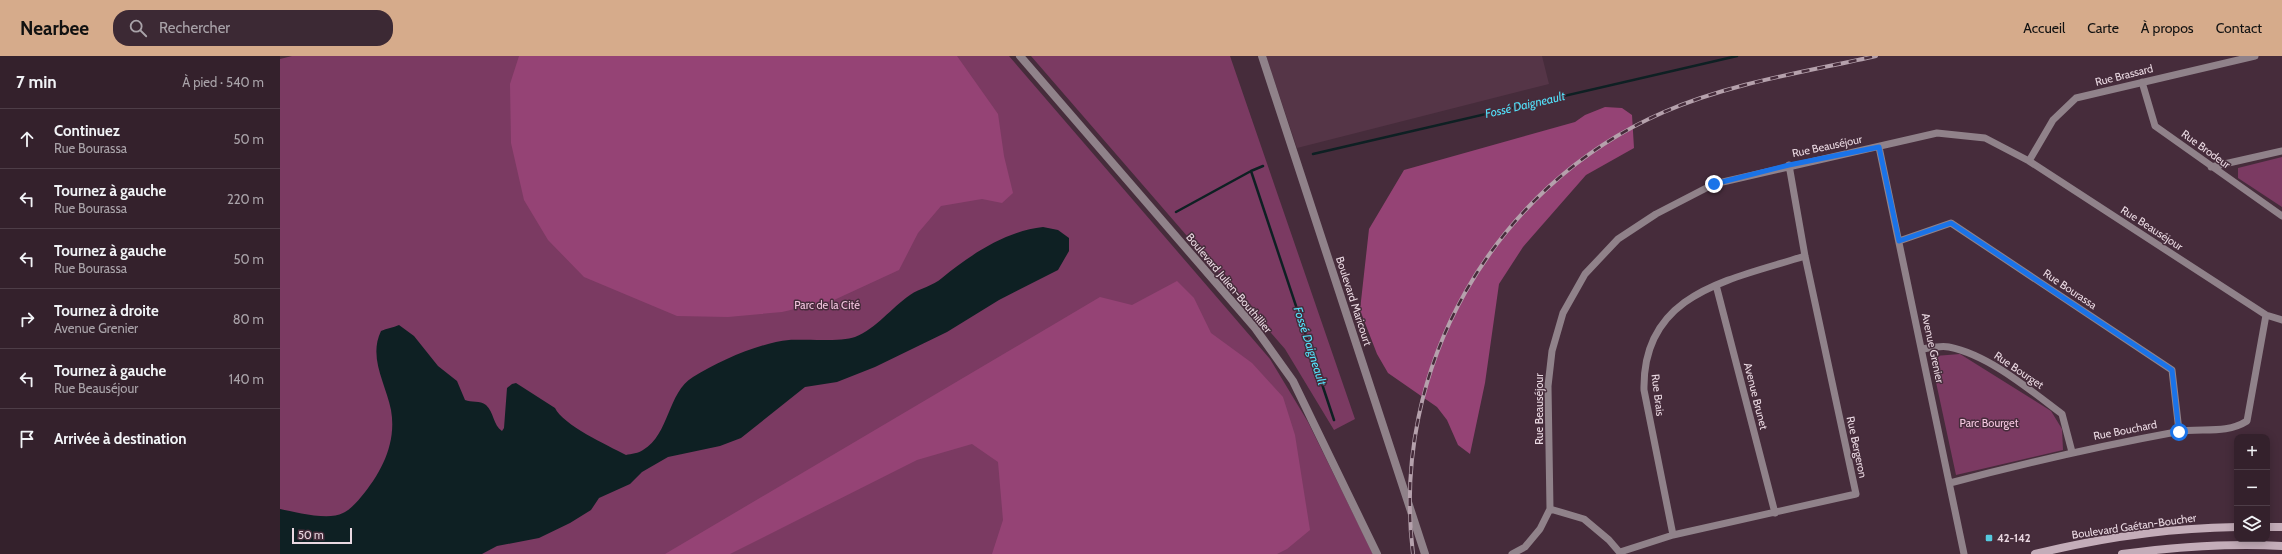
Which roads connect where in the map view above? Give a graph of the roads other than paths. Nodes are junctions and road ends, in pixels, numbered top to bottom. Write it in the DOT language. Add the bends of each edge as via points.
graph roads {
  1 [pos="1020,56"];
  2 [pos="1262,56"];
  3 [pos="2255,56"];
  4 [pos="2142,82"];
  5 [pos="1879,147"];
  6 [pos="2282,151"];
  7 [pos="2029,161"];
  8 [pos="1789,165"];
  9 [pos="2211,167"];
  10 [pos="2282,216"];
  11 [pos="1899,241"];
  12 [pos="1805,256"];
  13 [pos="1716,285"];
  14 [pos="2266,315"];
  15 [pos="2282,320"];
  16 [pos="1922,349"];
  17 [pos="2179,432"];
  18 [pos="2072,452"];
  19 [pos="1950,483"];
  20 [pos="1550,509"];
  21 [pos="1775,512"];
  22 [pos="2234,527"];
  23 [pos="2270,527"];
  24 [pos="2282,527"];
  25 [pos="1672,535"];
  26 [pos="2282,546"];
  27 [pos="1620,553"];
  28 [pos="1377,554"];
  29 [pos="1425,554"];
  30 [pos="1512,554"];
  31 [pos="1964,554"];
  32 [pos="2035,554"];
  33 [pos="2122,554"];
  1 -- 28 [label="street, Boulevard Julien-Bouthillier" via="1254,328 1293,381"];
  2 -- 29 [label="street, Boulevard Maricourt"];
  3 -- 4 [label="street, Rue Brassard"];
  4 -- 7 [label="street, Rue Brassard" via="2076,98 2053,120"];
  4 -- 9 [label="street, Rue Brodeur" via="2155,126"];
  5 -- 7 [label="street, Rue Beauséjour" via="1937,133 1985,138"];
  5 -- 8 [label="street, Rue Beauséjour"];
  5 -- 11 [label="street, Avenue Grenier"];
  6 -- 9 [label="street"];
  7 -- 14 [label="street, Rue Beauséjour"];
  8 -- 12 [label="street, Rue Bergeron"];
  8 -- 20 [label="street, Rue Beauséjour" via="1714,184 1656,214 1618,239 1585,274 1563,313 1552,351 1548,386"];
  9 -- 10 [label="street, Rue Brodeur"];
  11 -- 16 [label="street, Avenue Grenier"];
  11 -- 17 [label="street, Rue Bourassa" via="1951,223 2172,370"];
  12 -- 13 [label="street, Rue Brais"];
  12 -- 21 [label="street, Rue Bergeron" via="1856,494"];
  13 -- 21 [label="street, Avenue Brunet"];
  13 -- 25 [label="street, Rue Brais" via="1693,296 1671,313 1657,329 1648,348 1643,370 1644,390"];
  14 -- 15 [label="street, Rue Beauséjour"];
  14 -- 17 [label="street, Rue Bouchard" via="2247,421 2235,429"];
  16 -- 18 [label="street, Rue Bourget" via="1948,347 1978,355 2038,396 2062,414"];
  16 -- 19 [label="street, Avenue Grenier"];
  17 -- 18 [label="street, Rue Bouchard"];
  18 -- 19 [label="street, Rue Bouchard"];
  19 -- 31 [label="street, Avenue Grenier"];
  20 -- 27 [label="street" via="1584,519"];
  20 -- 30 [label="street, Rue Beauséjour" via="1540,529 1525,547"];
  21 -- 25 [label="street, Rue Bergeron"];
  22 -- 32 [label="main road, Boulevard Gaétan-Boucher" via="2139,535 2075,544"];
  23 -- 24 [label="main road"];
  25 -- 27 [label="street, Rue Bergeron"];
  26 -- 33 [label="main road" via="2244,544 2170,548"];
}
